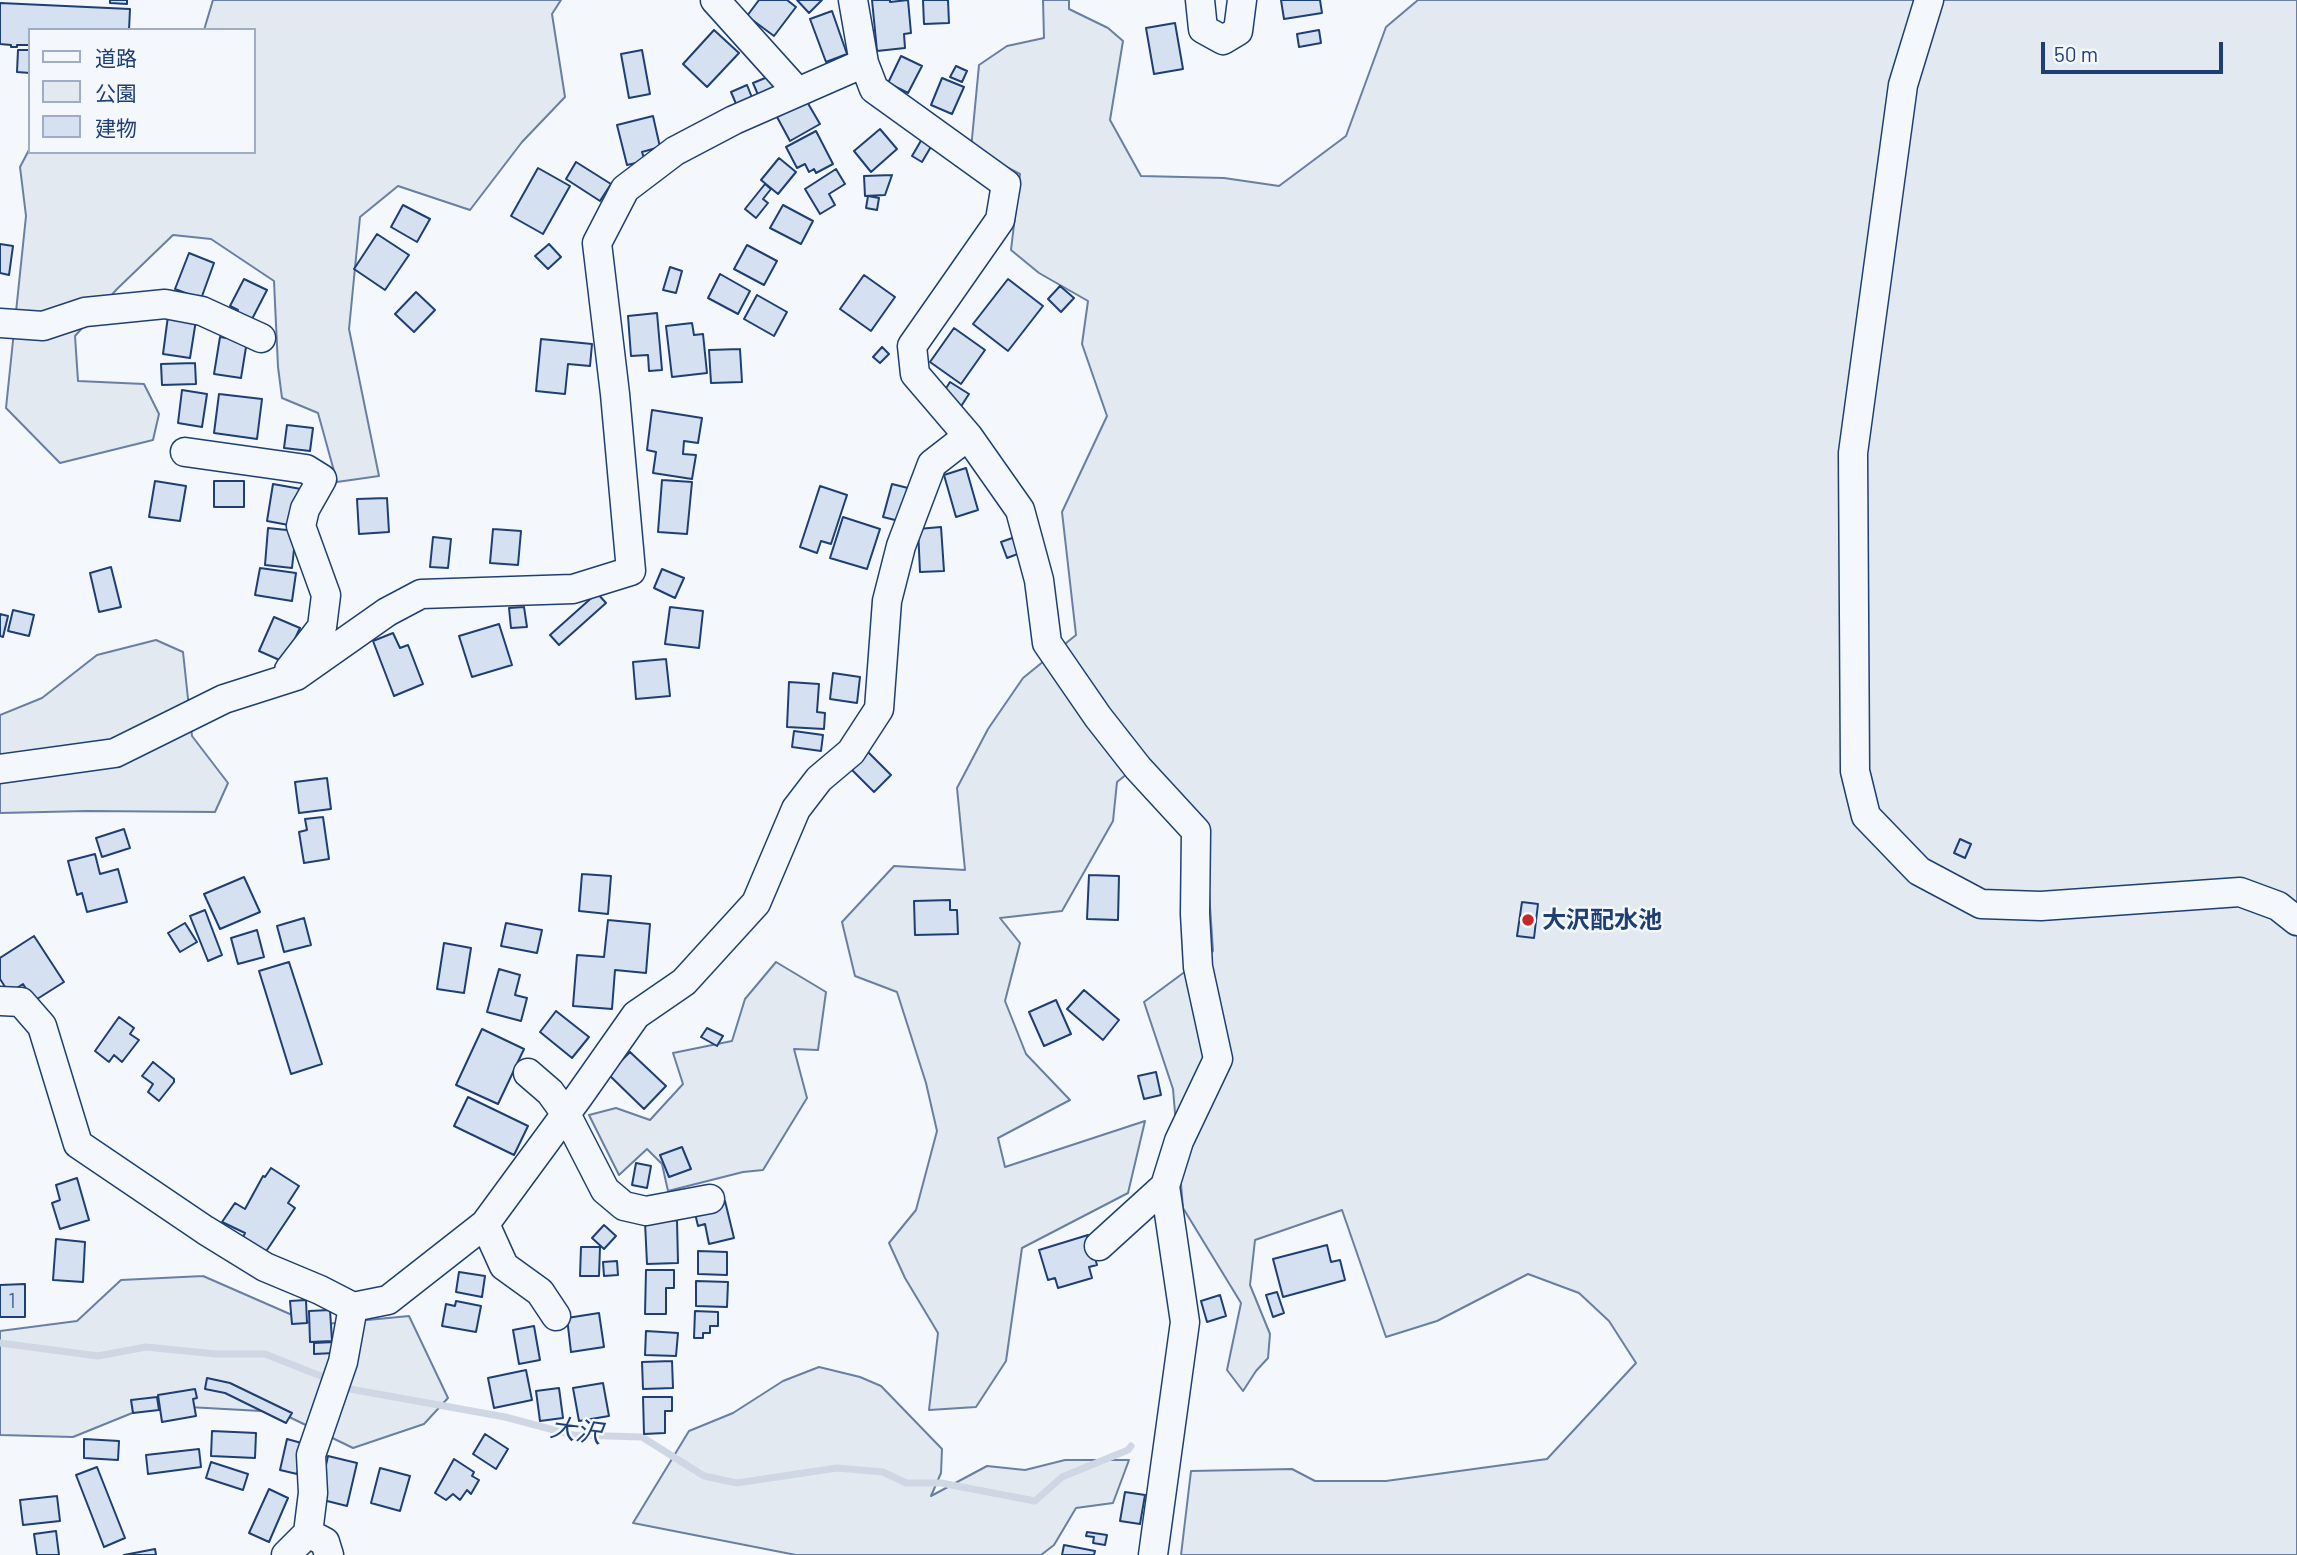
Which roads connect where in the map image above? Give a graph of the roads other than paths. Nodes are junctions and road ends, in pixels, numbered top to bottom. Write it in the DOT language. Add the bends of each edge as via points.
graph roads {
  1 [pos="715,0"];
  2 [pos="853,0"];
  3 [pos="1200,0"];
  4 [pos="1242,0"];
  5 [pos="1929,0"];
  6 [pos="864,63"];
  7 [pos="797,91"];
  8 [pos="0,323"];
  9 [pos="261,338"];
  10 [pos="968,436"];
  11 [pos="185,452"];
  12 [pos="280,681"];
  13 [pos="0,769"];
  14 [pos="2297,921"];
  15 [pos="0,1001"];
  16 [pos="528,1073"];
  17 [pos="566,1114"];
  18 [pos="1165,1186"];
  19 [pos="710,1199"];
  20 [pos="485,1224"];
  21 [pos="1099,1246"];
  22 [pos="352,1307"];
  23 [pos="556,1317"];
  24 [pos="309,1533"];
  25 [pos="286,1555"];
  26 [pos="329,1555"];
  27 [pos="1153,1555"];
  1 -- 7 [label="street"];
  2 -- 6 [label="street"];
  3 -- 4 [label="street" via="1203,29 1223,40 1238,30"];
  5 -- 14 [label="street" via="1903,85 1853,453 1855,771 1866,816 1919,871 1981,904 2041,906 2240,892 2278,906"];
  6 -- 7 [label="street"];
  6 -- 10 [label="street" via="874,89 1006,184 1000,220 912,346 915,374"];
  7 -- 12 [label="street" via="675,151 625,189 597,243 631,571 573,589 421,594 387,612 296,676"];
  8 -- 9 [label="street" via="43,326 85,312 164,304 202,311"];
  10 -- 17 [label="street" via="932,464 901,546 887,601 879,709 851,752 819,779 796,809 756,903 684,982 636,1015"];
  10 -- 18 [label="street" via="1020,510 1039,580 1048,643 1138,768 1196,831 1198,967 1218,1059 1179,1142"];
  11 -- 12 [label="street" via="306,469 322,479 300,526 326,595 322,627"];
  12 -- 13 [label="street" via="224,699 115,754"];
  15 -- 22 [label="street" via="22,1002 42,1026 78,1144 265,1267"];
  16 -- 17 [label="street"];
  17 -- 19 [label="street" via="605,1190 624,1206 646,1211"];
  17 -- 20 [label="street"];
  18 -- 21 [label="street"];
  18 -- 27 [label="street" via="1185,1322"];
  20 -- 22 [label="street" via="388,1300"];
  20 -- 23 [label="street" via="504,1266 540,1292"];
  22 -- 24 [label="street" via="343,1362 311,1455"];
  24 -- 25 [label="street"];
  24 -- 26 [label="street" via="325,1542"];
}
